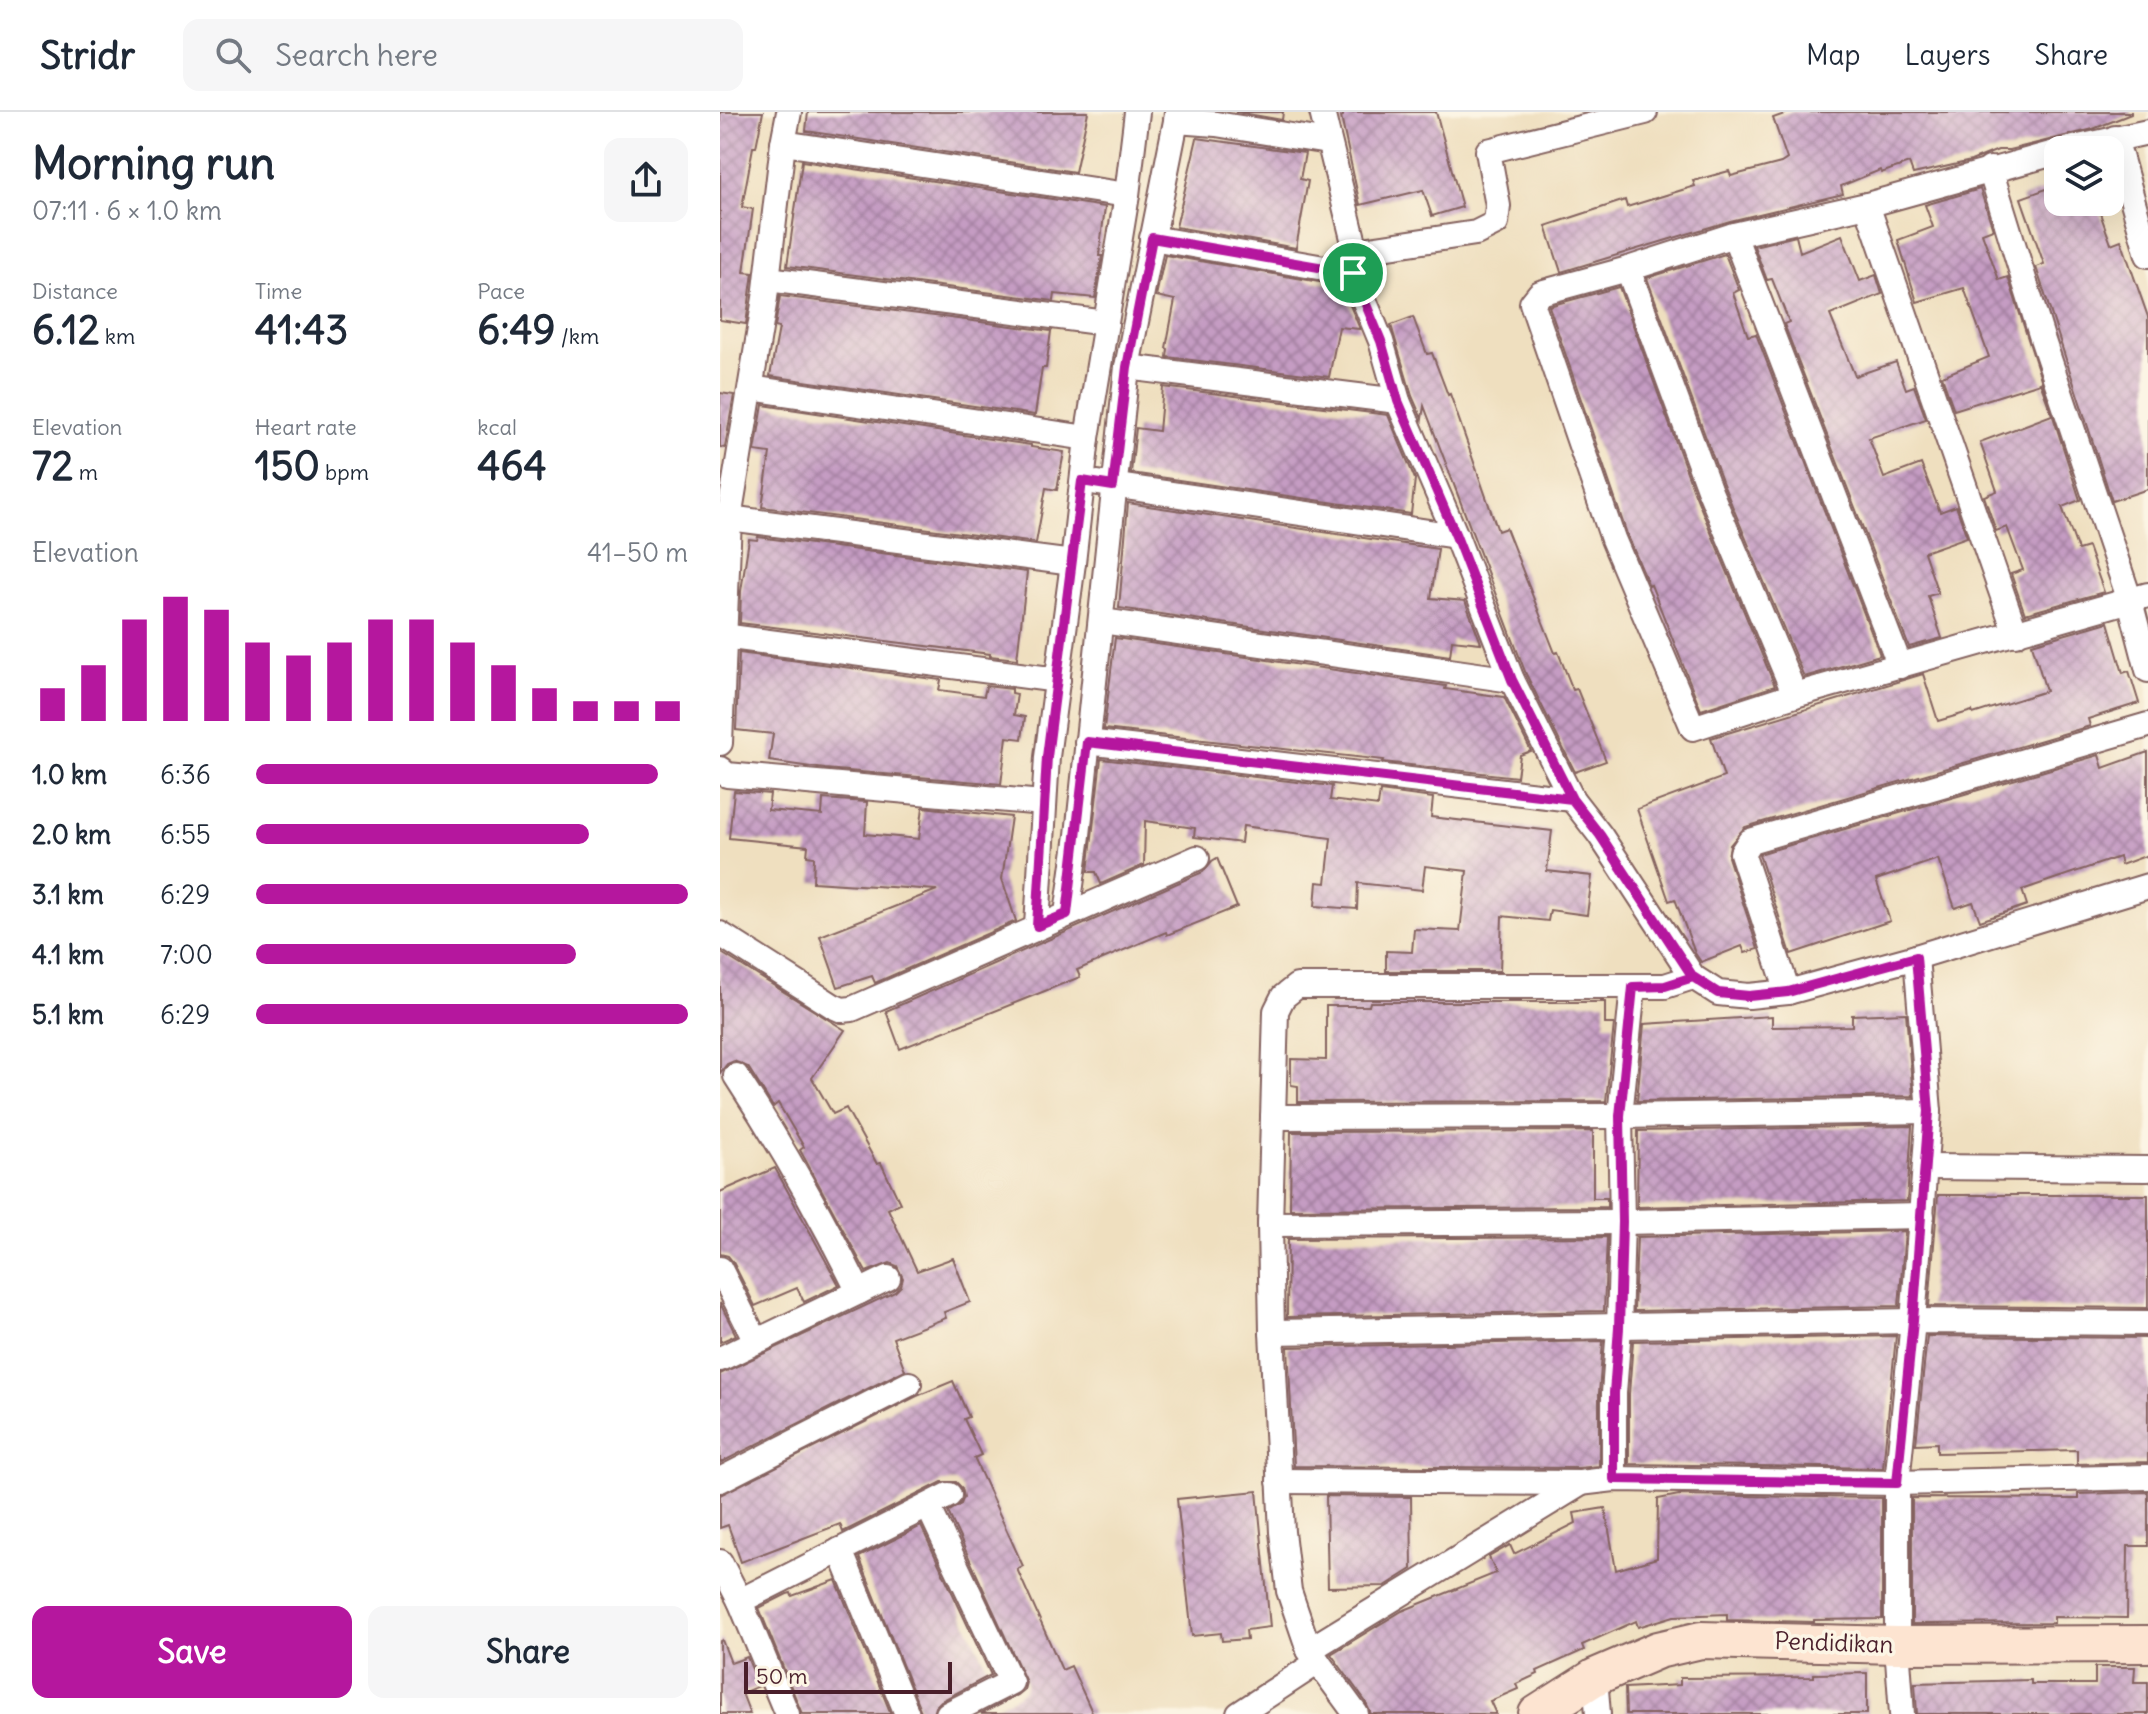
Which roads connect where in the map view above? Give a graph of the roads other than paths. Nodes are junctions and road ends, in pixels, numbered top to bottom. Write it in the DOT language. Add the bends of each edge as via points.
graph roads {
  1 [pos="789,112"];
  2 [pos="1137,112"];
  3 [pos="1322,112"];
  4 [pos="1645,112"];
  5 [pos="1176,116"];
  6 [pos="2148,132"];
  7 [pos="2124,136"];
  8 [pos="1328,142"];
  9 [pos="783,143"];
  10 [pos="2044,156"];
  11 [pos="1990,169"];
  12 [pos="2124,170"];
  13 [pos="1127,195"];
  14 [pos="1867,205"];
  15 [pos="1734,235"];
  16 [pos="1152,238"];
  17 [pos="2148,255"];
  18 [pos="1354,262"];
  19 [pos="1628,269"];
  20 [pos="768,279"];
  21 [pos="1106,323"];
  22 [pos="1127,367"];
  23 [pos="751,388"];
  24 [pos="1398,401"];
  25 [pos="1087,438"];
  26 [pos="1082,481"];
  27 [pos="1113,486"];
  28 [pos="729,518"];
  29 [pos="1456,536"];
  30 [pos="1073,563"];
  31 [pos="2139,598"];
  32 [pos="1102,621"];
  33 [pos="2016,634"];
  34 [pos="723,636"];
  35 [pos="1900,666"];
  36 [pos="2148,670"];
  37 [pos="1058,680"];
  38 [pos="1512,680"];
  39 [pos="1795,695"];
  40 [pos="2148,725"];
  41 [pos="1087,742"];
  42 [pos="720,743"];
  43 [pos="720,769"];
  44 [pos="1572,799"];
  45 [pos="1043,803"];
  46 [pos="1197,858"];
  47 [pos="2148,886"];
  48 [pos="1067,914"];
  49 [pos="1037,926"];
  50 [pos="720,934"];
  51 [pos="1916,957"];
  52 [pos="1693,977"];
  53 [pos="1633,987"];
  54 [pos="1788,992"];
  55 [pos="736,1076"];
  56 [pos="1929,1111"];
  57 [pos="1620,1116"];
  58 [pos="1273,1117"];
  59 [pos="1925,1167"];
  60 [pos="2148,1169"];
  61 [pos="1922,1216"];
  62 [pos="1622,1222"];
  63 [pos="1270,1224"];
  64 [pos="720,1269"];
  65 [pos="888,1278"];
  66 [pos="859,1292"];
  67 [pos="1913,1321"];
  68 [pos="2148,1323"];
  69 [pos="1619,1328"];
  70 [pos="1272,1332"];
  71 [pos="756,1341"];
  72 [pos="720,1359"];
  73 [pos="909,1384"];
  74 [pos="2148,1477"];
  75 [pos="1614,1479"];
  76 [pos="720,1480"];
  77 [pos="1279,1481"];
  78 [pos="1580,1483"];
  79 [pos="1897,1483"];
  80 [pos="840,1550"];
  81 [pos="720,1562"];
  82 [pos="740,1601"];
  83 [pos="2148,1644"];
  84 [pos="1897,1645"];
  85 [pos="1313,1656"];
  86 [pos="1595,1677"];
  87 [pos="787,1714"];
  88 [pos="907,1714"];
  89 [pos="948,1714"];
  90 [pos="1239,1714"];
  91 [pos="1356,1714"];
  92 [pos="1537,1714"];
  93 [pos="1598,1714"];
  94 [pos="1902,1714"];
  1 -- 9 [label="street"];
  2 -- 13 [label="street"];
  3 -- 8 [label="street"];
  4 -- 18 [label="street" via="1488,151 1496,223 1476,233"];
  5 -- 8 [label="street"];
  5 -- 16 [label="street"];
  6 -- 7 [label="street"];
  8 -- 18 [label="street"];
  9 -- 13 [label="street"];
  9 -- 20 [label="street"];
  10 -- 11 [label="street"];
  11 -- 14 [label="street"];
  11 -- 31 [label="street" via="2042,338"];
  12 -- 17 [label="street"];
  13 -- 21 [label="street"];
  14 -- 15 [label="street"];
  14 -- 33 [label="street"];
  15 -- 19 [label="street"];
  15 -- 35 [label="street"];
  16 -- 18 [label="street"];
  16 -- 22 [label="street"];
  18 -- 24 [label="street"];
  19 -- 39 [label="street" via="1709,489"];
  19 -- 39 [label="street" via="1540,293 1532,303 1613,539 1693,728"];
  20 -- 21 [label="street"];
  20 -- 23 [label="street"];
  21 -- 25 [label="street"];
  22 -- 24 [label="street"];
  22 -- 27 [label="street"];
  23 -- 25 [label="street"];
  23 -- 28 [label="street"];
  24 -- 29 [label="street"];
  25 -- 26 [label="street"];
  26 -- 27 [label="street"];
  26 -- 30 [label="street"];
  27 -- 29 [label="street"];
  27 -- 32 [label="street"];
  28 -- 30 [label="street"];
  28 -- 34 [label="street"];
  29 -- 38 [label="street"];
  30 -- 37 [label="street"];
  31 -- 33 [label="street"];
  31 -- 36 [label="street"];
  32 -- 38 [label="street"];
  32 -- 41 [label="street"];
  33 -- 35 [label="street"];
  34 -- 37 [label="street"];
  34 -- 42 [label="street"];
  35 -- 39 [label="street"];
  37 -- 45 [label="street"];
  38 -- 44 [label="street"];
  40 -- 54 [label="street" via="1750,841 1742,853"];
  41 -- 44 [label="street"];
  41 -- 48 [label="street"];
  43 -- 45 [label="street" via="727,775"];
  44 -- 52 [label="street"];
  45 -- 49 [label="street"];
  46 -- 48 [label="street"];
  47 -- 51 [label="street"];
  48 -- 49 [label="street"];
  49 -- 50 [label="street" via="842,1010"];
  51 -- 54 [label="street"];
  51 -- 56 [label="street"];
  52 -- 53 [label="street" via="1665,986"];
  52 -- 54 [label="street" via="1718,993"];
  53 -- 57 [label="street"];
  53 -- 58 [label="street" via="1297,986 1276,1011"];
  55 -- 66 [label="street" via="779,1140"];
  56 -- 57 [label="street"];
  56 -- 59 [label="street"];
  57 -- 58 [label="street"];
  57 -- 62 [label="street"];
  58 -- 63 [label="street"];
  59 -- 60 [label="street"];
  59 -- 61 [label="street"];
  61 -- 62 [label="street"];
  61 -- 67 [label="street"];
  62 -- 63 [label="street"];
  62 -- 69 [label="street"];
  63 -- 70 [label="street"];
  64 -- 71 [label="street"];
  65 -- 66 [label="street"];
  66 -- 71 [label="street"];
  67 -- 68 [label="street"];
  67 -- 69 [label="street"];
  67 -- 79 [label="street"];
  69 -- 70 [label="street"];
  69 -- 75 [label="street"];
  70 -- 77 [label="street"];
  71 -- 72 [label="street"];
  73 -- 76 [label="street"];
  74 -- 79 [label="street"];
  75 -- 78 [label="street"];
  75 -- 79 [label="street"];
  77 -- 78 [label="street"];
  77 -- 85 [label="street" via="1289,1591"];
  78 -- 85 [label="street"];
  79 -- 84 [label="street"];
  80 -- 82 [label="street"];
  80 -- 88 [label="street"];
  80 -- 89 [label="street" via="939,1500 1011,1682"];
  81 -- 82 [label="street"];
  82 -- 87 [label="street"];
  83 -- 84 [label="street, Pendidikan"];
  84 -- 86 [label="street, Pendidikan" via="1701,1640 1658,1650"];
  84 -- 94 [label="street"];
  85 -- 90 [label="street"];
  85 -- 91 [label="street"];
  86 -- 92 [label="street, Pendidikan"];
  86 -- 93 [label="street"];
}
